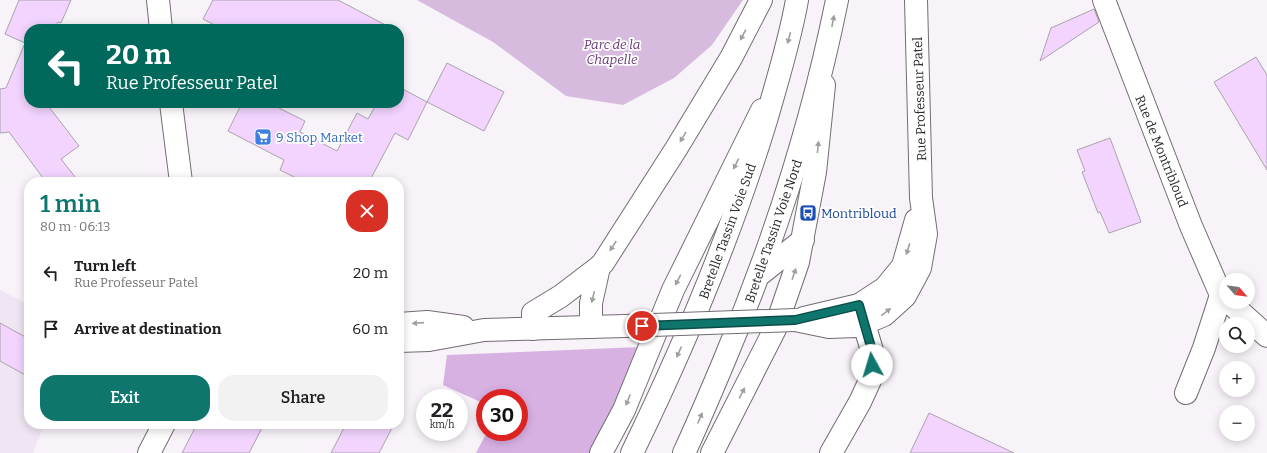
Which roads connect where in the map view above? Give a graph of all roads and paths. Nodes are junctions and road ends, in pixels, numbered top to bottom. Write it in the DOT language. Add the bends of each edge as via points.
graph roads {
  1 [pos="158,0"];
  2 [pos="761,0"];
  3 [pos="797,0"];
  4 [pos="837,0"];
  5 [pos="916,0"];
  6 [pos="1104,0"];
  7 [pos="160,24"];
  8 [pos="828,42"];
  9 [pos="778,79"];
  10 [pos="172,108"];
  11 [pos="180,177"];
  12 [pos="803,240"];
  13 [pos="694,247"];
  14 [pos="600,267"];
  15 [pos="759,275"];
  16 [pos="1219,286"];
  17 [pos="706,289"];
  18 [pos="1219,309"];
  19 [pos="1236,309"];
  20 [pos="862,314"];
  21 [pos="404,324"];
  22 [pos="591,327"];
  23 [pos="533,329"];
  24 [pos="484,330"];
  25 [pos="1267,336"];
  26 [pos="404,341"];
  27 [pos="1186,393"];
  28 [pos="150,429"];
  29 [pos="161,429"];
  30 [pos="138,453"];
  31 [pos="149,453"];
  32 [pos="601,453"];
  33 [pos="632,453"];
  34 [pos="684,453"];
  35 [pos="712,453"];
  36 [pos="830,453"];
  1 -- 7 [label="main road"];
  2 -- 14 [label="main road, one-way" via="731,58"];
  3 -- 9 [label="main road, Bretelle Tassin Voie Sud, one-way"];
  8 -- 4 [label="main road, Bretelle Tassin Voie Nord, one-way"];
  5 -- 20 [label="main road, Rue Professeur Patel" via="921,198 926,234 920,268 905,296 884,315"];
  6 -- 16 [label="main road, Rue de Montribloud" via="1189,219"];
  12 -- 8 [label="main road, one-way" via="815,172"];
  8 -- 15 [label="main road, Bretelle Tassin Voie Nord" via="803,141"];
  9 -- 13 [label="main road, one-way"];
  9 -- 17 [label="main road, Bretelle Tassin Voie Sud" via="739,204"];
  10 -- 11 [label="main road"];
  12 -- 15 [label="main road"];
  35 -- 12 [label="main road, one-way" via="775,329"];
  13 -- 17 [label="main road"];
  13 -- 32 [label="main road, one-way" via="673,290 624,410"];
  14 -- 22 [label="main road, one-way" via="591,303"];
  14 -- 23 [label="main road" via="533,313"];
  34 -- 15 [label="main road, Bretelle Tassin Voie Nord, one-way"];
  17 -- 33 [label="main road, Bretelle Tassin Voie Sud, one-way"];
  18 -- 27 [label="main road" via="1211,323"];
  19 -- 25 [label="main road, Rue de Montribloud"];
  20 -- 22 [label="main road, Rue Professeur Patel, bridge" via="856,326 829,327 795,320"];
  20 -- 36 [label="main road" via="873,354 872,376"];
  24 -- 21 [label="main road, Rue Professeur Patel, one-way" via="427,322"];
  22 -- 23 [label="main road, Rue Professeur Patel"];
  23 -- 24 [label="main road, Rue Professeur Patel"];
  24 -- 26 [label="main road, Rue Professeur Patel" via="429,340"];
  28 -- 30 [label="main road"];
  29 -- 31 [label="main road"];
}
